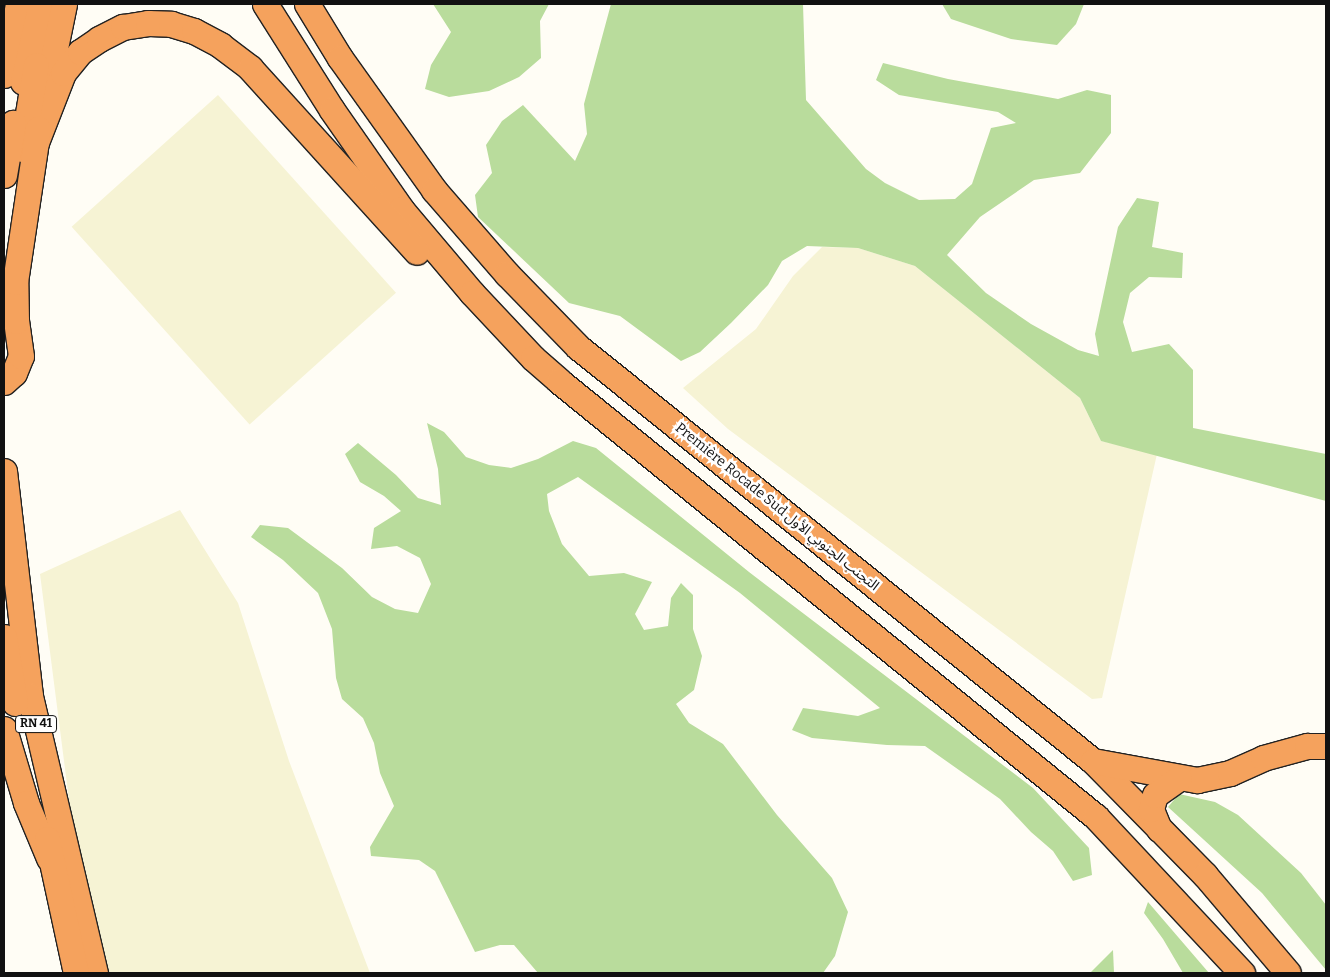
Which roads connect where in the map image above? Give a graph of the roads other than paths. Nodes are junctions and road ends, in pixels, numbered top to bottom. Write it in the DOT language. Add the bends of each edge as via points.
graph roads {
  1 [pos="18,4"];
  2 [pos="26,4"];
  3 [pos="41,4"];
  4 [pos="48,4"];
  5 [pos="64,4"];
  6 [pos="265,4"];
  7 [pos="307,4"];
  8 [pos="4,75"];
  9 [pos="15,116"];
  10 [pos="35,145"];
  11 [pos="4,175"];
  12 [pos="4,277"];
  13 [pos="11,332"];
  14 [pos="533,358"];
  15 [pos="5,387"];
  16 [pos="4,471"];
  17 [pos="4,637"];
  18 [pos="4,730"];
  19 [pos="1326,746"];
  20 [pos="1093,762"];
  21 [pos="1179,778"];
  22 [pos="1159,829"];
  23 [pos="55,872"];
  24 [pos="76,973"];
  25 [pos="95,973"];
  26 [pos="1242,973"];
  27 [pos="1288,973"];
  1 -- 8 [label="highway"];
  2 -- 9 [label="highway"];
  3 -- 9 [label="highway"];
  4 -- 12 [label="highway" via="29,103"];
  5 -- 10 [label="highway"];
  6 -- 14 [label="highway" via="332,110 401,209"];
  7 -- 20 [label="highway, Première Rocade Sud التجنب الجنوبي الأول" via="340,58 434,190 507,274 578,347"];
  9 -- 11 [label="highway"];
  10 -- 13 [label="highway" via="16,269"];
  10 -- 14 [label="highway" via="63,72 80,52 123,27 171,24 194,31 220,45 250,68 434,271"];
  13 -- 15 [label="highway" via="21,356"];
  14 -- 26 [label="highway" via="558,382 1096,817"];
  16 -- 25 [label="highway, RN 41" via="30,696"];
  17 -- 23 [label="highway" via="16,708"];
  18 -- 23 [label="highway, RN 41" via="26,803"];
  19 -- 21 [label="highway" via="1307,746 1263,758 1230,773 1197,780"];
  20 -- 21 [label="highway"];
  20 -- 22 [label="highway, Première Rocade Sud التجنب الجنوبي الأول"];
  21 -- 22 [label="highway" via="1155,795 1151,809"];
  22 -- 27 [label="highway, Première Rocade Sud التجنب الجنوبي الأول" via="1205,875"];
  23 -- 24 [label="highway, RN 41"];
}
